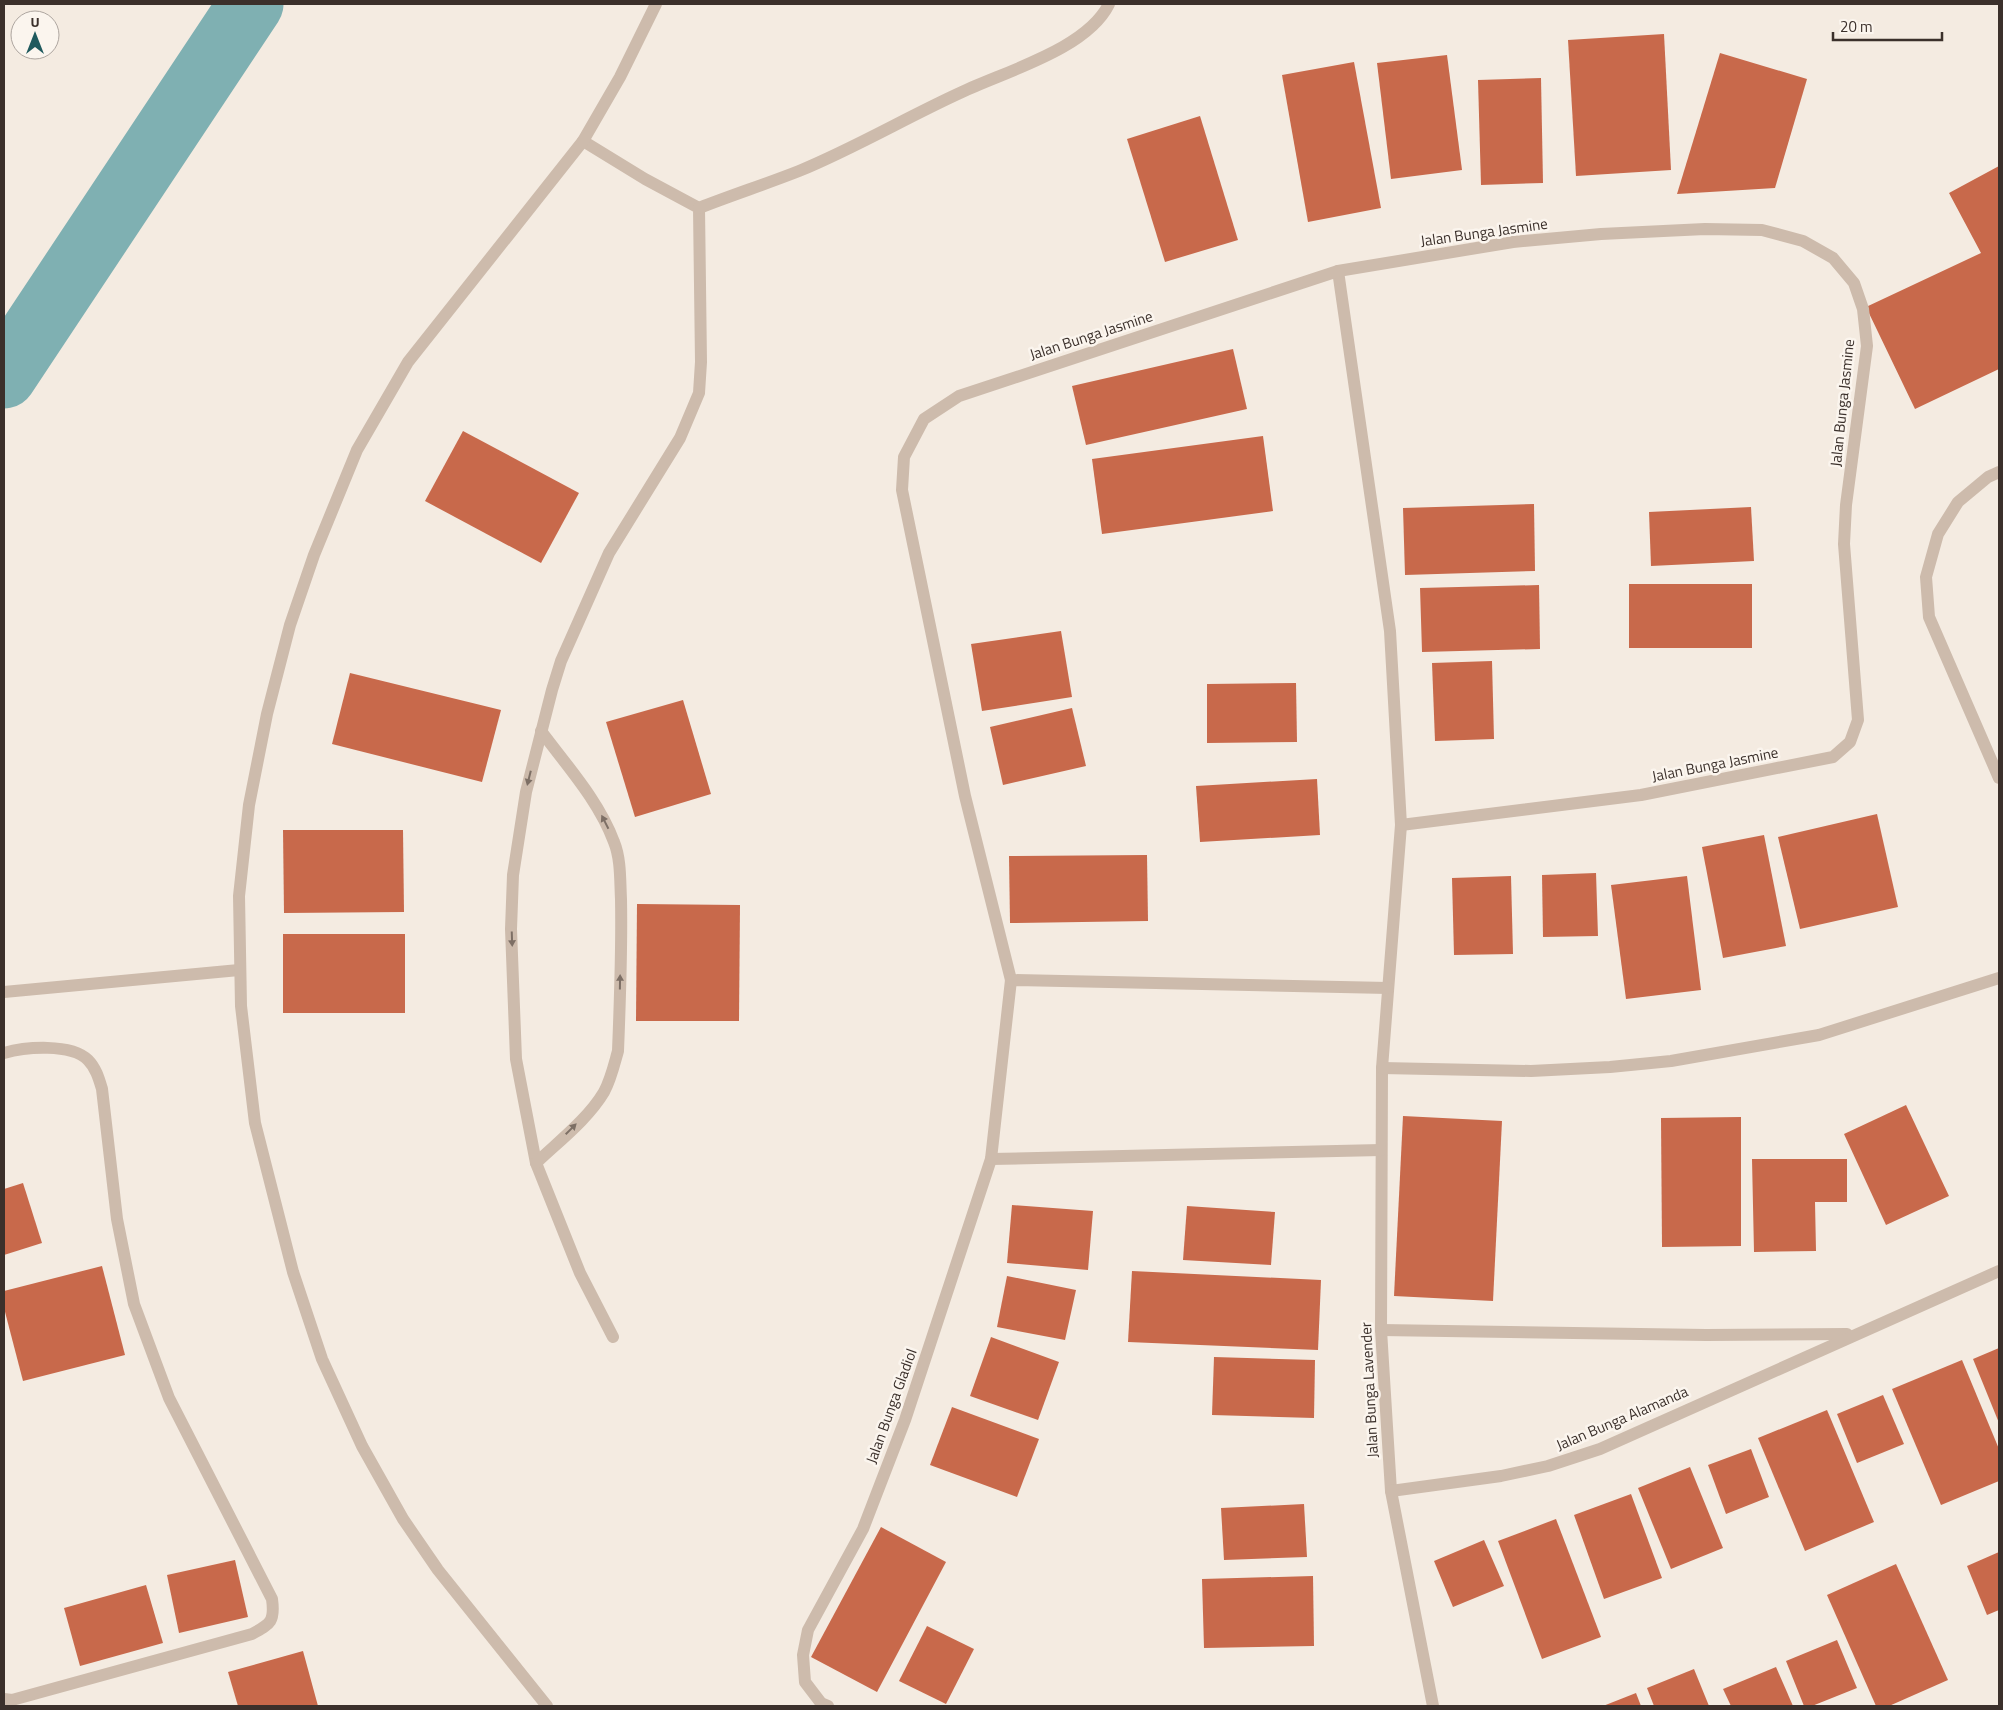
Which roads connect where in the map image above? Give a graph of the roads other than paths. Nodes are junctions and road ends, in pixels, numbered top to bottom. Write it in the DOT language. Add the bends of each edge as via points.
graph roads {
  1 [pos="656,4"];
  2 [pos="1109,4"];
  3 [pos="583,141"];
  4 [pos="699,208"];
  5 [pos="1338,271"];
  6 [pos="924,419"];
  7 [pos="1999,472"];
  8 [pos="541,731"];
  9 [pos="1999,778"];
  10 [pos="1401,825"];
  11 [pos="239,970"];
  12 [pos="1999,978"];
  13 [pos="1010,980"];
  14 [pos="1388,988"];
  15 [pos="4,992"];
  16 [pos="4,1053"];
  17 [pos="1382,1068"];
  18 [pos="1381,1150"];
  19 [pos="991,1159"];
  20 [pos="536,1163"];
  21 [pos="1999,1271"];
  22 [pos="1381,1330"];
  23 [pos="1852,1334"];
  24 [pos="613,1337"];
  25 [pos="1391,1491"];
  26 [pos="4,1699"];
  27 [pos="547,1706"];
  28 [pos="828,1706"];
  29 [pos="1432,1706"];
  1 -- 3 [label="street" via="620,77"];
  2 -- 4 [label="street" via="1103,16 1090,28 1046,55 799,171"];
  3 -- 4 [label="street"];
  3 -- 11 [label="street" via="408,362 358,450 332,510 290,625 267,714 250,804 239,896"];
  4 -- 8 [label="street" via="699,393 680,438 609,554 562,661"];
  5 -- 6 [label="street, Jalan Bunga Jasmine" via="968,393"];
  5 -- 10 [label="street, Jalan Bunga Lavender" via="1390,631"];
  5 -- 10 [label="street, Jalan Bunga Jasmine" via="1513,242 1705,229 1762,230 1803,241 1833,258 1854,283 1863,309 1867,346 1846,505 1844,544 1858,720 1850,742 1833,757 1641,795"];
  6 -- 13 [label="street, Jalan Bunga Gladiol" via="904,458 902,490 965,796"];
  7 -- 9 [label="street" via="1958,502 1938,534 1926,577 1929,617"];
  8 -- 20 [label="street, one-way" via="518,841 511,930 516,1059"];
  20 -- 8 [label="street, one-way" via="589,1110 603,1093 613,1071 618,1051 621,923 615,844 583,786"];
  10 -- 14 [label="street, Jalan Bunga Lavender"];
  11 -- 15 [label="street"];
  11 -- 27 [label="street" via="256,1123 293,1272 322,1359 362,1446 403,1518 462,1602"];
  12 -- 17 [label="street" via="1819,1035 1671,1061 1531,1071"];
  13 -- 14 [label="street"];
  13 -- 19 [label="street, Jalan Bunga Gladiol"];
  14 -- 17 [label="street, Jalan Bunga Lavender"];
  16 -- 26 [label="street" via="55,1048 88,1059 97,1072 102,1089 117,1219 134,1304 169,1398 272,1599 274,1614 268,1626 252,1634 12,1700"];
  17 -- 18 [label="street, Jalan Bunga Lavender"];
  18 -- 19 [label="street"];
  18 -- 22 [label="street, Jalan Bunga Lavender"];
  19 -- 28 [label="street, Jalan Bunga Gladiol" via="901,1429 863,1529 808,1630 803,1655 805,1682 821,1703"];
  20 -- 24 [label="street" via="580,1273"];
  21 -- 23 [label="street, Jalan Bunga Alamanda"];
  22 -- 23 [label="street, Jalan Bunga Alamanda"];
  22 -- 25 [label="street, Jalan Bunga Lavender"];
  23 -- 25 [label="street, Jalan Bunga Alamanda" via="1600,1448 1548,1466"];
  25 -- 29 [label="street, Jalan Bunga Lavender"];
}
